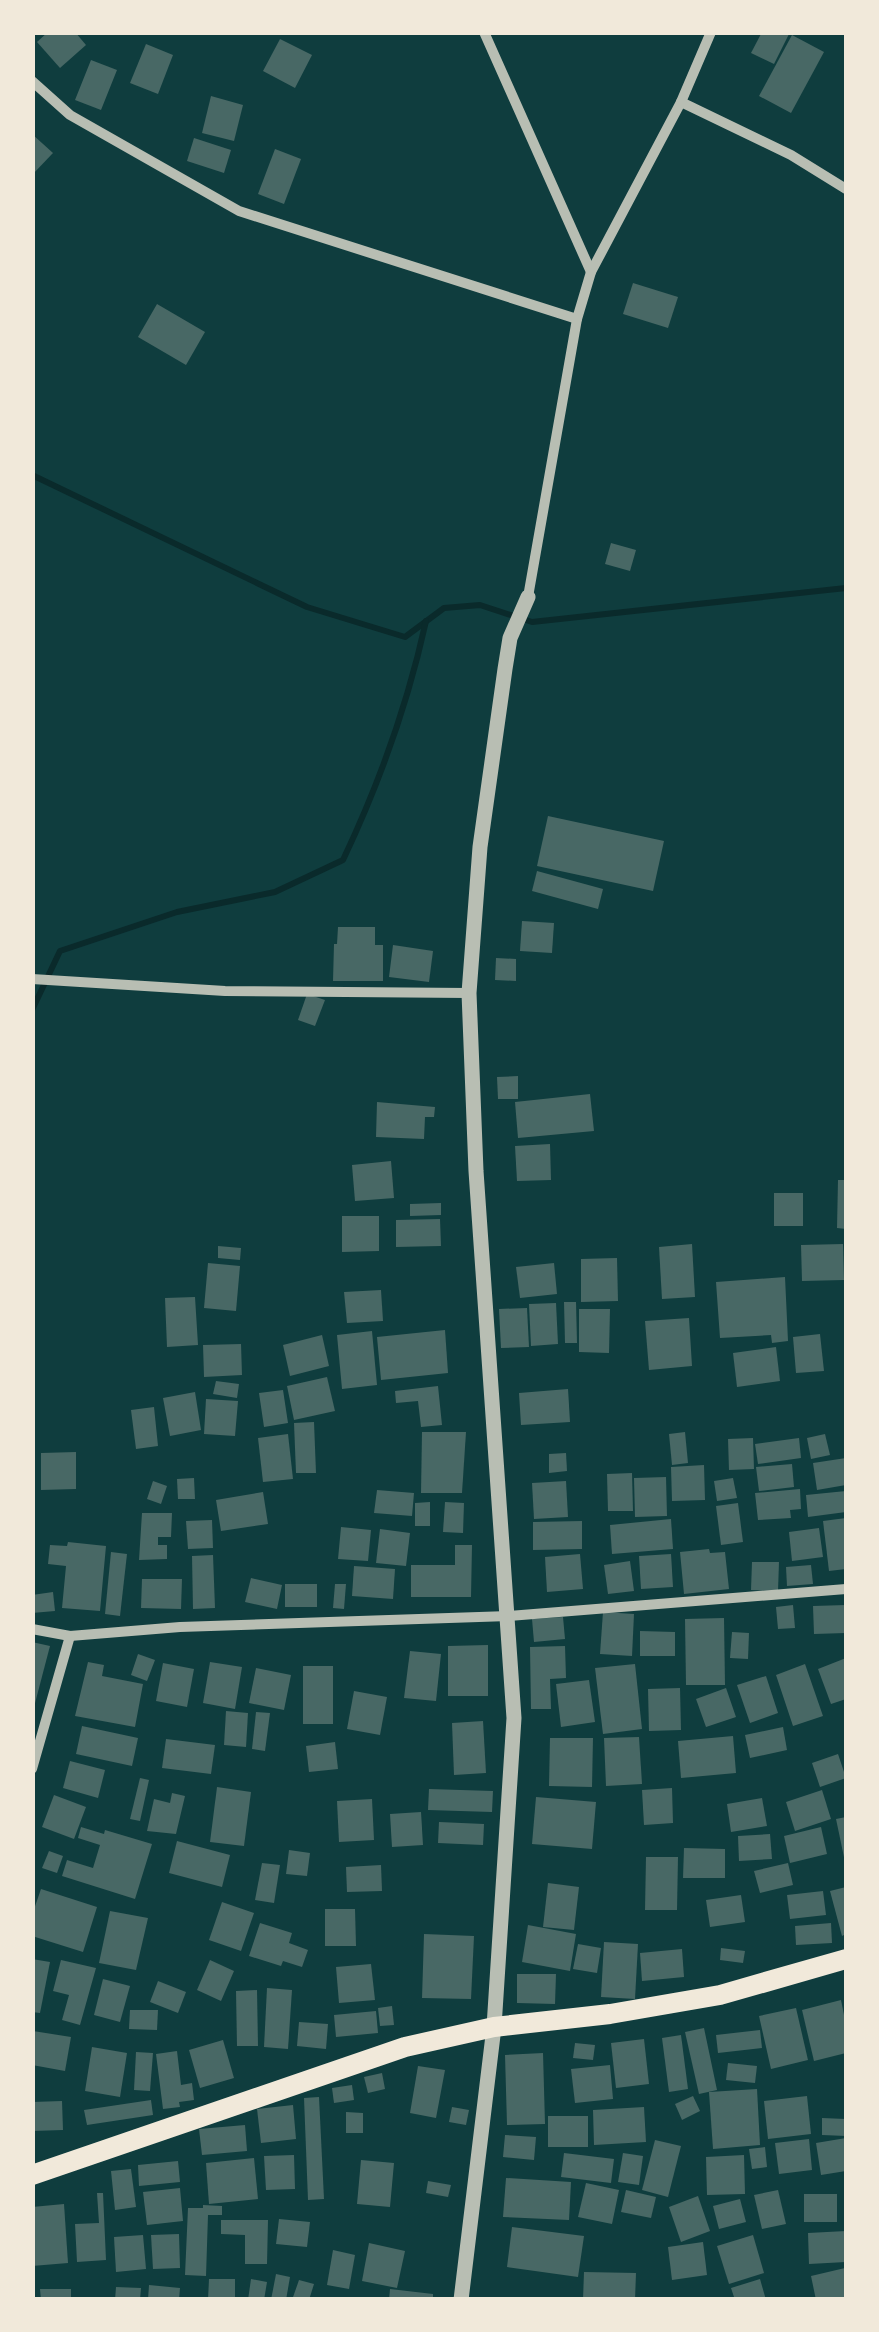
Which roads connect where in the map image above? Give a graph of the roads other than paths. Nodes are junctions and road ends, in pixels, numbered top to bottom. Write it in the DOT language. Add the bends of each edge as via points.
graph roads {
  1 [pos="484,32"];
  2 [pos="711,32"];
  3 [pos="32,80"];
  4 [pos="681,102"];
  5 [pos="846,189"];
  6 [pos="591,272"];
  7 [pos="577,318"];
  8 [pos="528,596"];
  9 [pos="32,979"];
  10 [pos="468,992"];
  11 [pos="846,1589"];
  12 [pos="508,1616"];
  13 [pos="32,1630"];
  14 [pos="70,1636"];
  15 [pos="32,1769"];
  16 [pos="846,1959"];
  17 [pos="494,2027"];
  18 [pos="32,2176"];
  19 [pos="461,2300"];
  1 -- 6 [label="street"];
  2 -- 4 [label="street"];
  3 -- 7 [label="street" via="70,114 239,211"];
  4 -- 5 [label="street"];
  4 -- 6 [label="street"];
  6 -- 7 [label="street"];
  7 -- 8 [label="street"];
  8 -- 10 [label="street" via="510,638 480,846"];
  9 -- 10 [label="street" via="225,991"];
  10 -- 12 [label="street"];
  11 -- 12 [label="street"];
  12 -- 14 [label="street"];
  12 -- 17 [label="street" via="514,1718"];
  13 -- 14 [label="street"];
  14 -- 15 [label="street"];
  16 -- 17 [label="main road" via="720,1996"];
  17 -- 18 [label="main road" via="405,2047"];
  17 -- 19 [label="street"];
}
